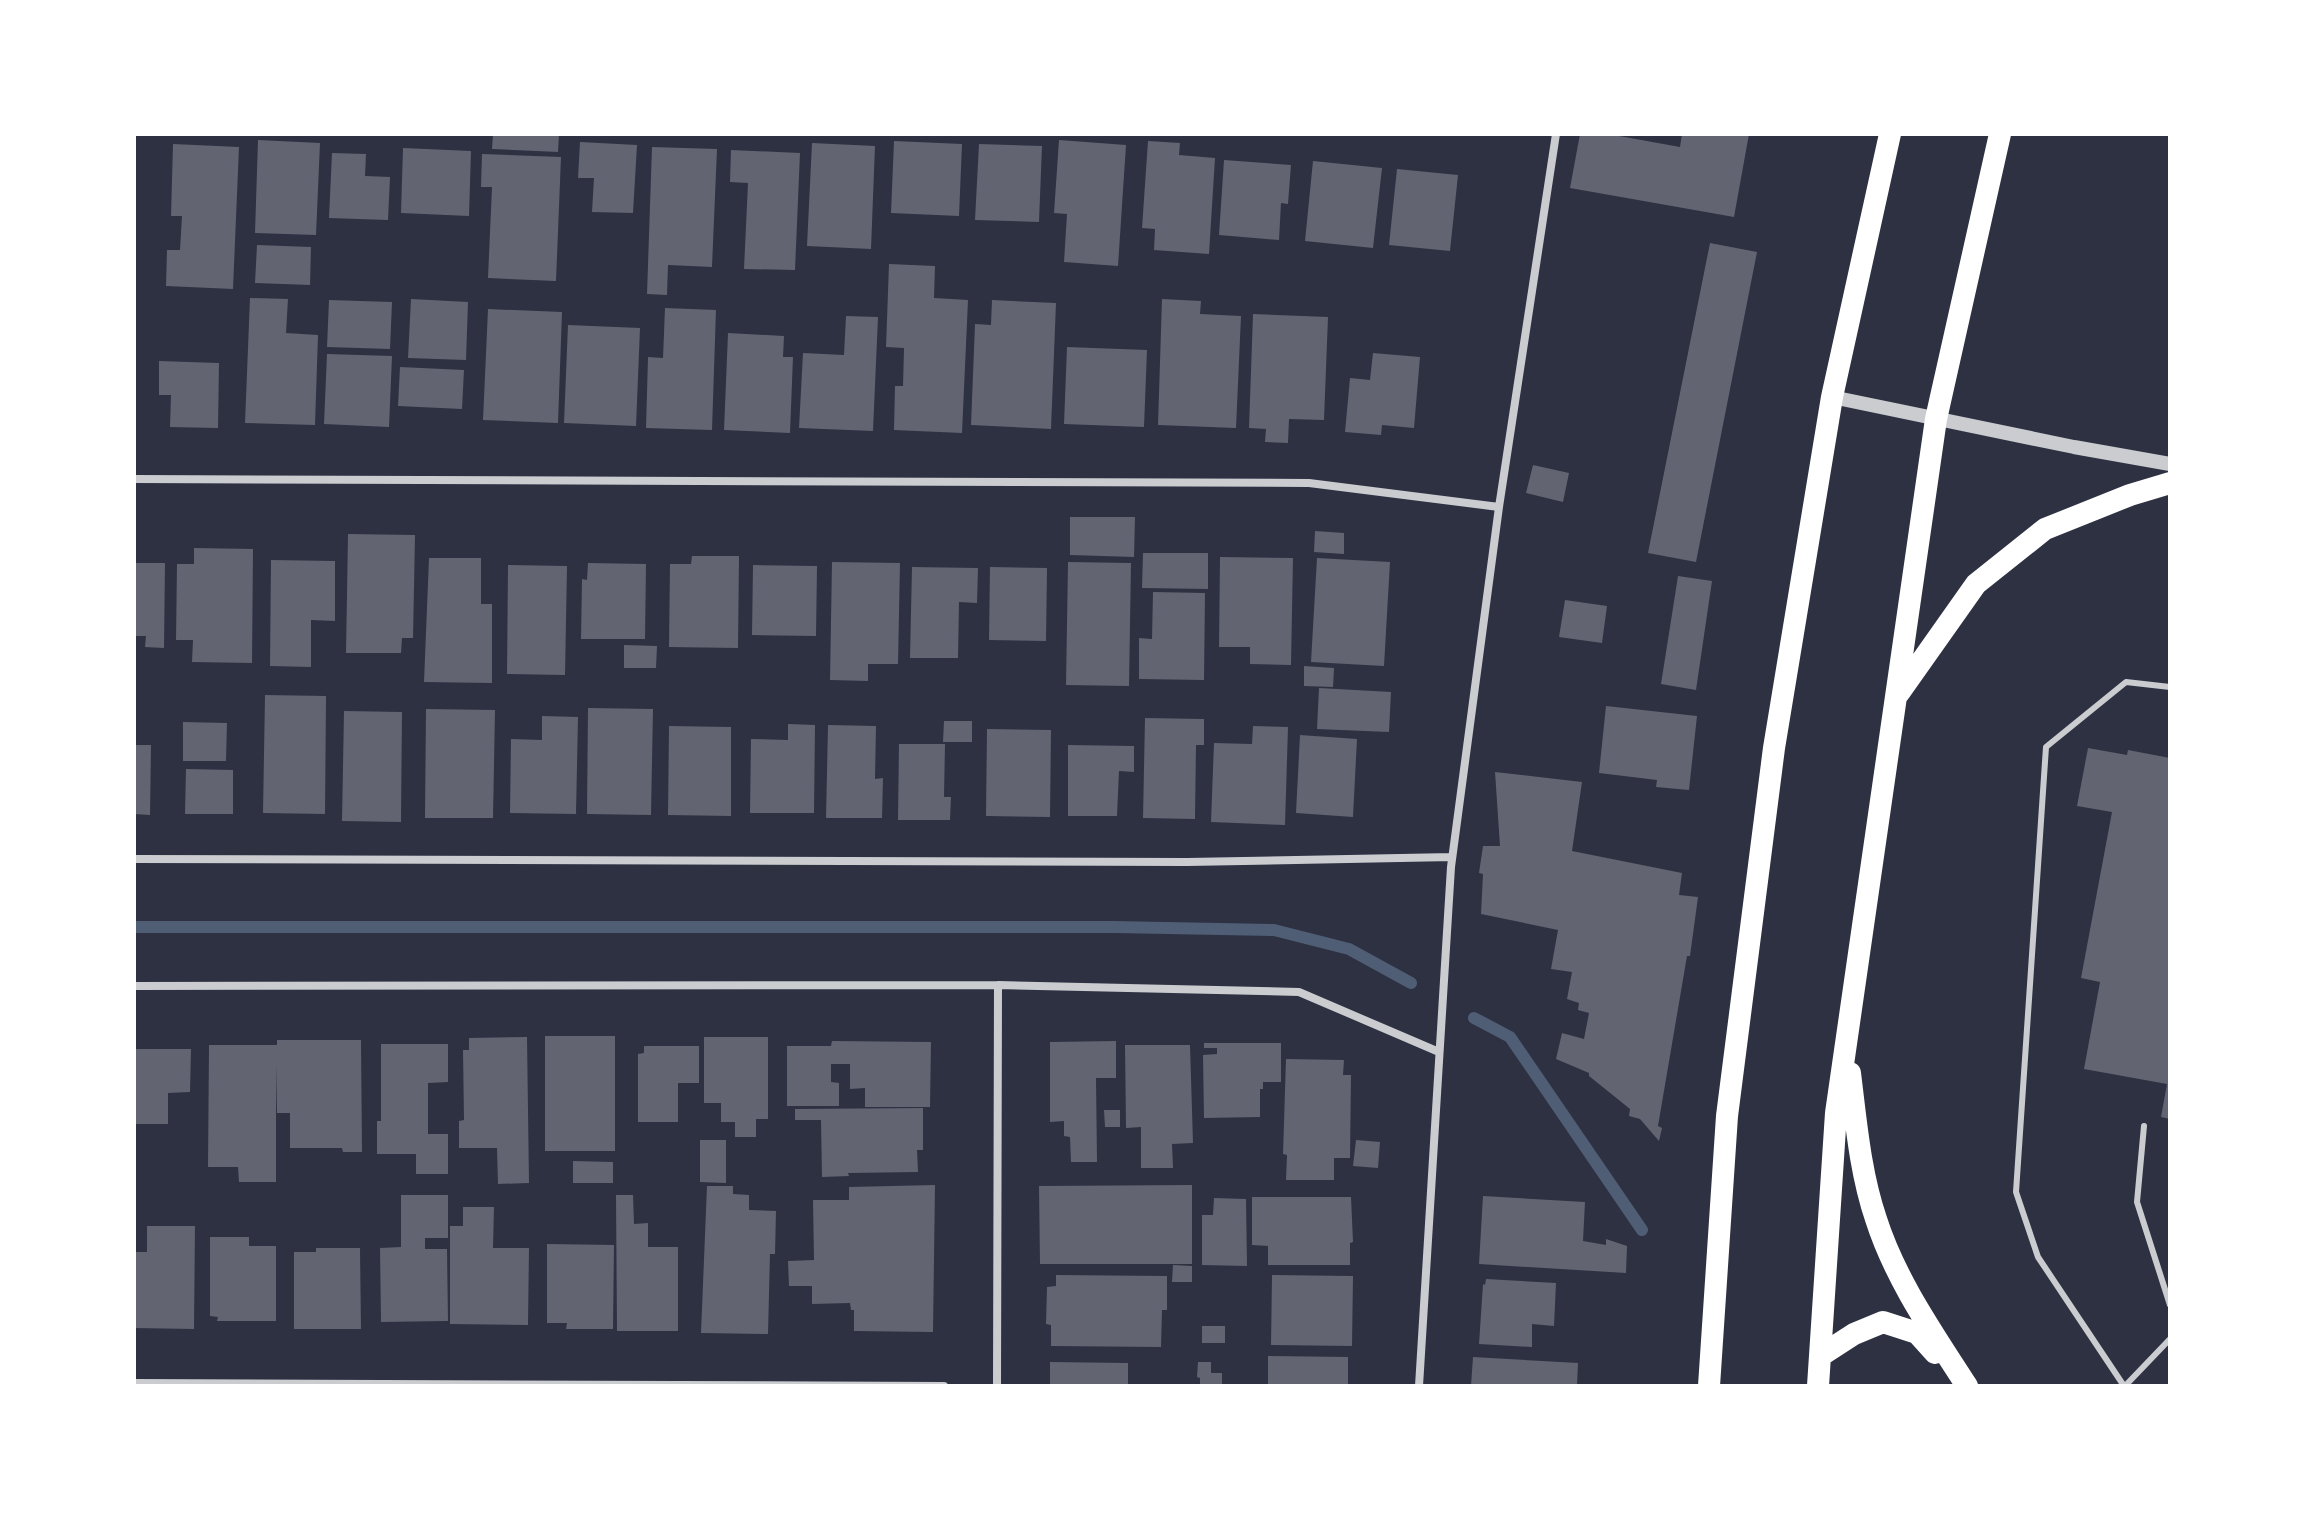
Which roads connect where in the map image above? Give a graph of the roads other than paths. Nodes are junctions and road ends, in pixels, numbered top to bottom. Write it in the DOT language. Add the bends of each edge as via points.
graph roads {
  1 [pos="1556,134"];
  2 [pos="1890,134"];
  3 [pos="2000,134"];
  4 [pos="1832,397"];
  5 [pos="1936,419"];
  6 [pos="2170,464"];
  7 [pos="134,479"];
  8 [pos="2170,483"];
  9 [pos="1499,507"];
  10 [pos="2170,687"];
  11 [pos="1896,697"];
  12 [pos="1452,857"];
  13 [pos="134,859"];
  14 [pos="998,985"];
  15 [pos="134,986"];
  16 [pos="1847,1044"];
  17 [pos="1439,1052"];
  18 [pos="2144,1126"];
  19 [pos="2170,1305"];
  20 [pos="2170,1339"];
  21 [pos="1820,1356"];
  22 [pos="134,1383"];
  23 [pos="944,1386"];
  24 [pos="997,1386"];
  25 [pos="1419,1386"];
  26 [pos="1709,1386"];
  27 [pos="1818,1386"];
  28 [pos="1966,1386"];
  29 [pos="2124,1386"];
  1 -- 9 [label="street"];
  2 -- 4 [label="highway"];
  3 -- 5 [label="highway"];
  4 -- 5 [label="street"];
  4 -- 26 [label="highway" via="1774,748 1727,1116"];
  5 -- 6 [label="street"];
  5 -- 11 [label="highway"];
  7 -- 9 [label="street" via="1309,483"];
  8 -- 11 [label="highway" via="2045,529 1976,584"];
  9 -- 12 [label="street"];
  10 -- 29 [label="lane" via="2126,682 2046,747 2018,1161 2016,1192 2038,1257"];
  11 -- 16 [label="highway"];
  12 -- 13 [label="street" via="1187,862"];
  12 -- 17 [label="street"];
  14 -- 15 [label="street"];
  14 -- 17 [label="street" via="1299,992"];
  14 -- 24 [label="street"];
  16 -- 21 [label="highway" via="1836,1113"];
  16 -- 28 [label="highway" via="1859,1142 1876,1219 1906,1288"];
  17 -- 25 [label="street"];
  18 -- 19 [label="lane" via="2137,1202"];
  20 -- 29 [label="lane"];
  21 -- 27 [label="highway"];
  21 -- 28 [label="highway" via="1883,1322 1917,1333"];
  22 -- 23 [label="street"];
}
